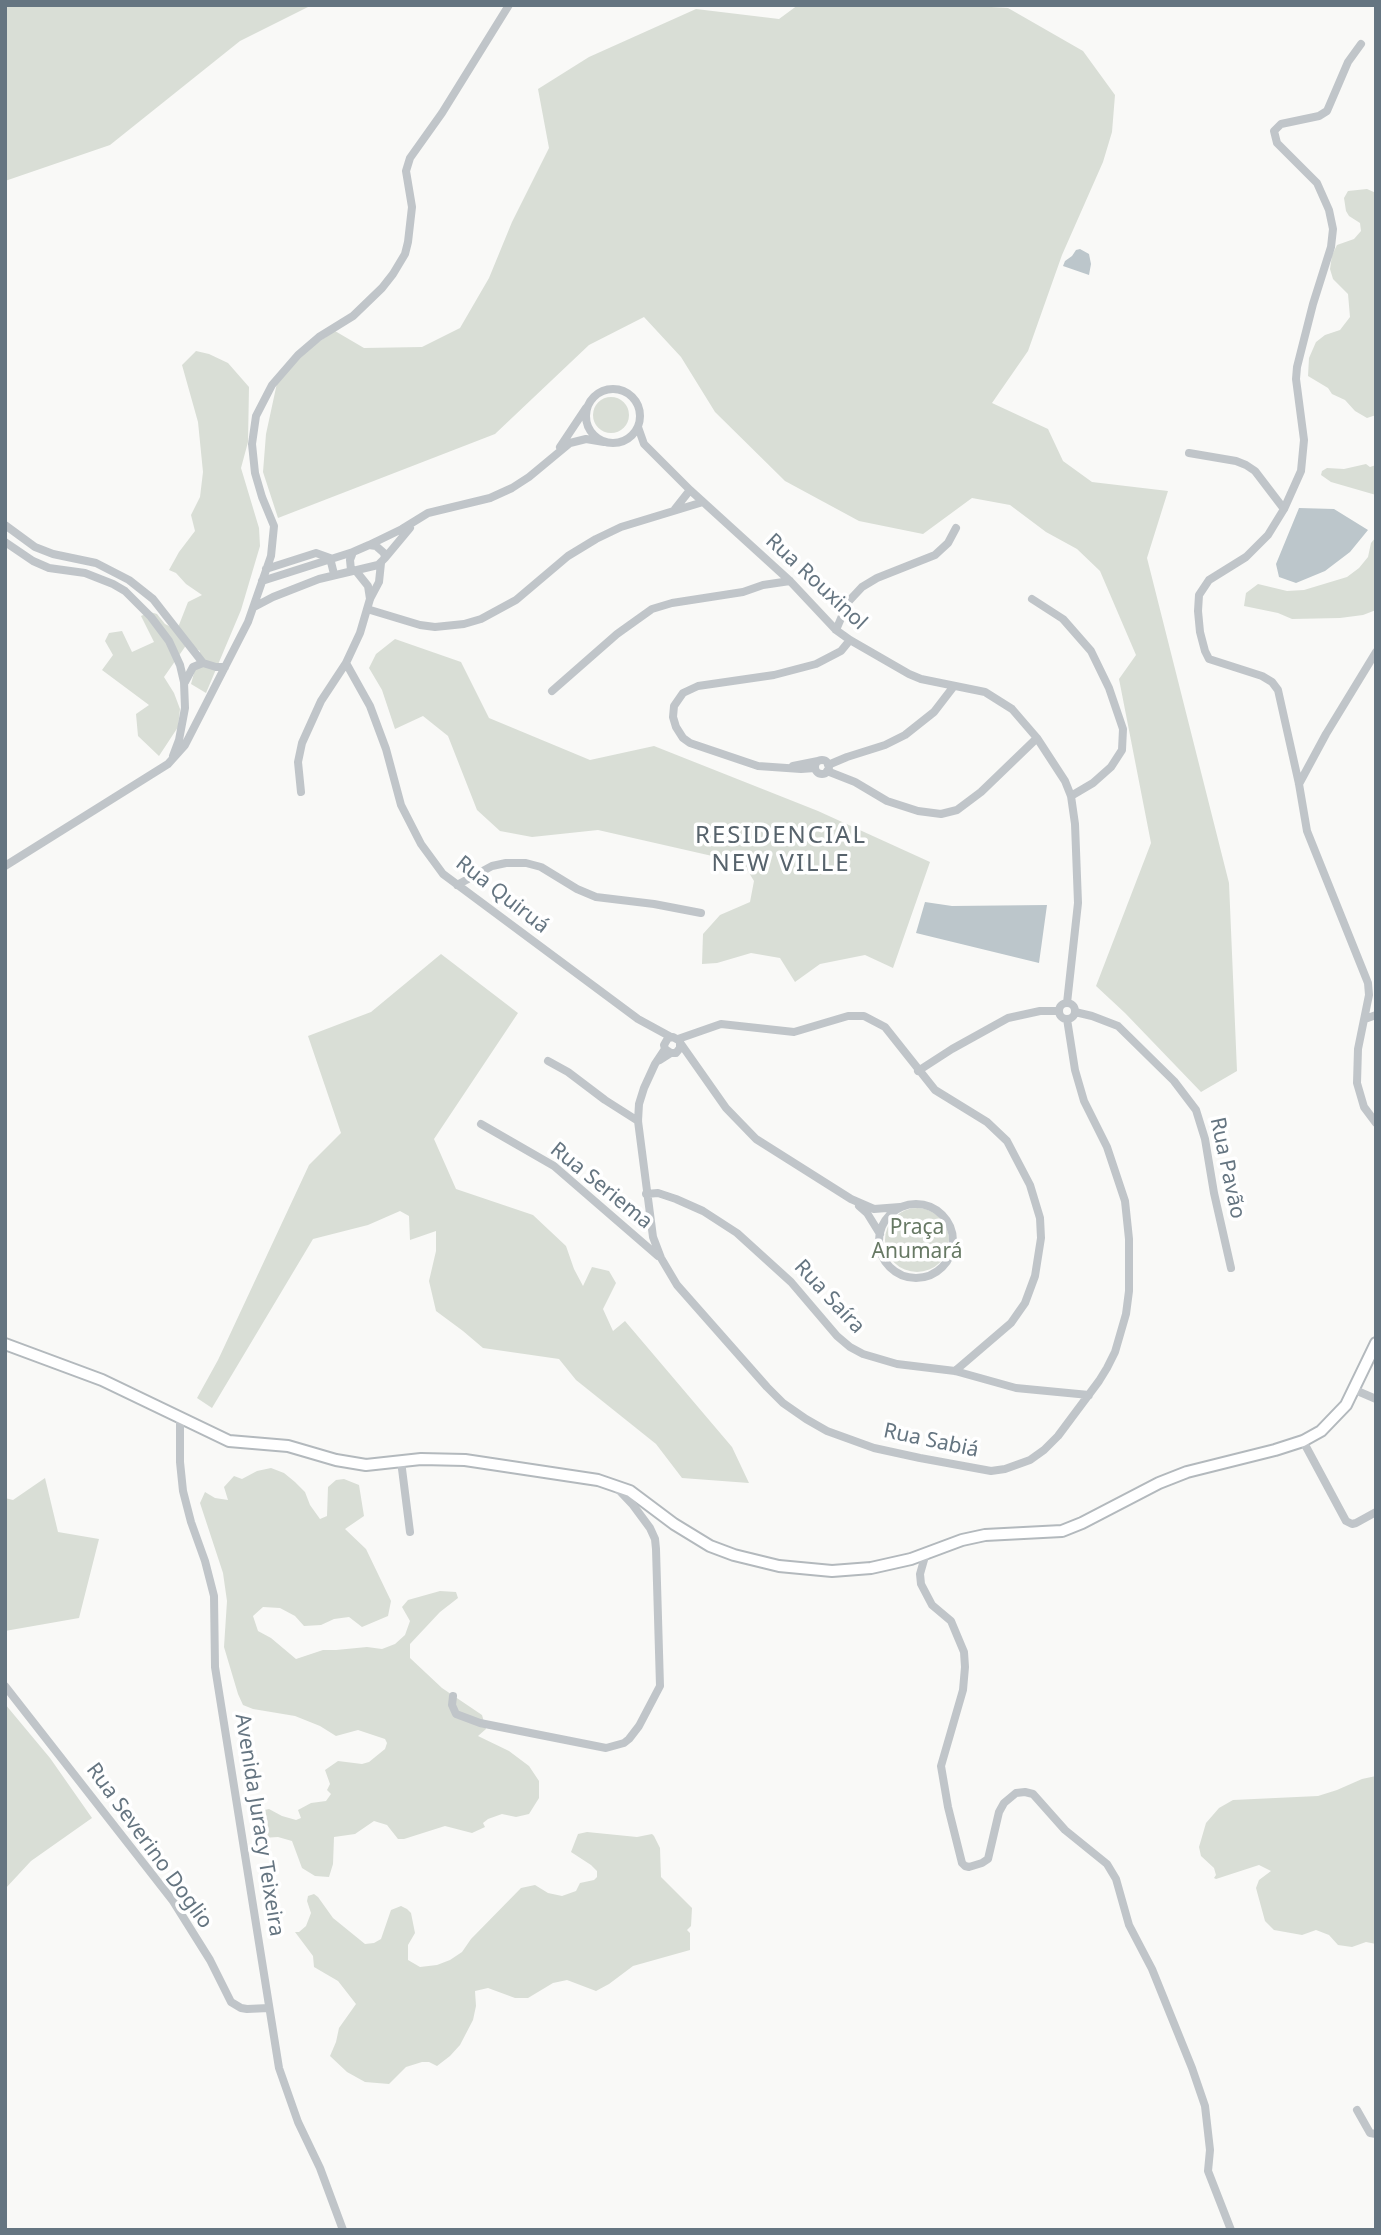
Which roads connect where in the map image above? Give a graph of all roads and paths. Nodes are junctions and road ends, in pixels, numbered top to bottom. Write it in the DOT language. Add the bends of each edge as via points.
graph roads {
  1 [pos="509,5"];
  2 [pos="1361,44"];
  3 [pos="587,405"];
  4 [pos="638,427"];
  5 [pos="629,438"];
  6 [pos="604,442"];
  7 [pos="644,444"];
  8 [pos="556,453"];
  9 [pos="1189,453"];
  10 [pos="690,490"];
  11 [pos="703,502"];
  12 [pos="676,509"];
  13 [pos="1284,509"];
  14 [pos="416,520"];
  15 [pos="5,525"];
  16 [pos="956,528"];
  17 [pos="5,541"];
  18 [pos="369,545"];
  19 [pos="353,552"];
  20 [pos="330,558"];
  21 [pos="383,560"];
  22 [pos="774,566"];
  23 [pos="266,569"];
  24 [pos="354,571"];
  25 [pos="334,574"];
  26 [pos="265,580"];
  27 [pos="790,581"];
  28 [pos="763,585"];
  29 [pos="273,597"];
  30 [pos="370,598"];
  31 [pos="1032,599"];
  32 [pos="254,607"];
  33 [pos="367,609"];
  34 [pos="836,630"];
  35 [pos="849,640"];
  36 [pos="1376,652"];
  37 [pos="203,663"];
  38 [pos="346,663"];
  39 [pos="212,667"];
  40 [pos="225,667"];
  41 [pos="220,677"];
  42 [pos="184,682"];
  43 [pos="938,682"];
  44 [pos="954,686"];
  45 [pos="552,691"];
  46 [pos="186,699"];
  47 [pos="943,701"];
  48 [pos="204,709"];
  49 [pos="1037,738"];
  50 [pos="168,764"];
  51 [pos="823,765"];
  52 [pos="1299,784"];
  53 [pos="301,792"];
  54 [pos="1070,796"];
  55 [pos="5,866"];
  56 [pos="457,885"];
  57 [pos="701,913"];
  58 [pos="1067,1003"];
  59 [pos="1058,1010"];
  60 [pos="1075,1012"];
  61 [pos="1376,1015"];
  62 [pos="1365,1019"];
  63 [pos="1067,1020"];
  64 [pos="648,1025"];
  65 [pos="677,1041"];
  66 [pos="669,1050"];
  67 [pos="548,1061"];
  68 [pos="693,1061"];
  69 [pos="918,1071"];
  70 [pos="619,1107"];
  71 [pos="639,1107"];
  72 [pos="638,1121"];
  73 [pos="1376,1123"];
  74 [pos="481,1124"];
  75 [pos="646,1194"];
  76 [pos="851,1199"];
  77 [pos="900,1207"];
  78 [pos="880,1234"];
  79 [pos="661,1258"];
  80 [pos="1231,1268"];
  81 [pos="1376,1343"];
  82 [pos="5,1344"];
  83 [pos="955,1371"];
  84 [pos="1355,1390"];
  85 [pos="1089,1395"];
  86 [pos="1376,1399"];
  87 [pos="180,1417"];
  88 [pos="1303,1441"];
  89 [pos="401,1461"];
  90 [pos="614,1484"];
  91 [pos="1376,1512"];
  92 [pos="410,1532"];
  93 [pos="926,1553"];
  94 [pos="5,1686"];
  95 [pos="453,1696"];
  96 [pos="269,2008"];
  97 [pos="1357,2110"];
  98 [pos="1376,2134"];
  99 [pos="343,2230"];
  100 [pos="1230,2230"];
  1 -- 23 [label="street" via="410,158 406,171 412,207 408,242 393,274 353,316 298,355 272,385 256,416 252,444 255,473 274,526"];
  2 -- 13 [label="street" via="1327,111 1281,124 1274,131 1277,143 1317,183 1333,229 1297,367 1304,453"];
  3 -- 4 [label="street" via="599,392 624,391 636,402"];
  3 -- 6 [label="street" via="590,431"];
  3 -- 8 [label="street"];
  4 -- 5 [label="street"];
  4 -- 7 [label="street, Rua Rouxinol"];
  5 -- 6 [label="street"];
  5 -- 7 [label="street, Rua Rouxinol"];
  6 -- 8 [label="street" via="577,440"];
  7 -- 10 [label="street, Rua Rouxinol"];
  8 -- 14 [label="street" via="529,477 499,494"];
  9 -- 13 [label="street" via="1246,465 1262,478"];
  10 -- 11 [label="street, Rua Rouxinol"];
  10 -- 12 [label="street"];
  11 -- 12 [label="street"];
  11 -- 22 [label="street, Rua Rouxinol"];
  12 -- 33 [label="street" via="621,527 582,547 516,600 481,619 435,627"];
  13 -- 52 [label="street" via="1257,548 1203,586 1198,611 1209,659 1262,676 1275,686"];
  14 -- 18 [label="street"];
  14 -- 21 [label="street"];
  15 -- 37 [label="street" via="35,547 96,563 129,580 153,599"];
  16 -- 34 [label="street" via="935,555 862,587 848,602"];
  17 -- 42 [label="street" via="49,568 85,573 125,591 169,641"];
  18 -- 19 [label="street"];
  18 -- 21 [label="street" via="384,553"];
  19 -- 20 [label="street"];
  19 -- 24 [label="street"];
  20 -- 23 [label="street" via="316,553"];
  20 -- 25 [label="street"];
  20 -- 26 [label="street"];
  21 -- 24 [label="street"];
  21 -- 30 [label="street" via="380,582"];
  22 -- 27 [label="street, Rua Rouxinol"];
  22 -- 28 [label="street"];
  23 -- 26 [label="street"];
  24 -- 25 [label="street"];
  24 -- 30 [label="street" via="368,586"];
  25 -- 29 [label="street"];
  26 -- 29 [label="street"];
  26 -- 32 [label="street"];
  27 -- 28 [label="street"];
  27 -- 34 [label="street, Rua Rouxinol"];
  28 -- 45 [label="street" via="652,609"];
  29 -- 32 [label="street"];
  30 -- 33 [label="street"];
  31 -- 54 [label="street" via="1063,619 1091,651 1110,688 1123,729 1122,750 1111,767"];
  32 -- 40 [label="street"];
  33 -- 38 [label="street"];
  34 -- 35 [label="street, Rua Rouxinol"];
  35 -- 43 [label="street, Rua Rouxinol" via="909,674"];
  35 -- 51 [label="street" via="841,651 816,664 688,690 674,706 680,735 690,743 758,766"];
  36 -- 52 [label="street"];
  37 -- 39 [label="street"];
  37 -- 42 [label="street" via="192,667"];
  38 -- 53 [label="street" via="321,701 302,743 298,762"];
  38 -- 56 [label="street, Rua Quiruá" via="370,706 410,826 430,859"];
  39 -- 40 [label="street"];
  39 -- 41 [label="street"];
  40 -- 41 [label="street"];
  41 -- 48 [label="street"];
  42 -- 46 [label="street"];
  43 -- 44 [label="street, Rua Rouxinol"];
  43 -- 47 [label="street"];
  44 -- 47 [label="street"];
  44 -- 49 [label="street, Rua Rouxinol" via="985,692 1012,709"];
  46 -- 48 [label="street"];
  46 -- 50 [label="street" via="179,740"];
  47 -- 51 [label="street" via="896,740"];
  48 -- 50 [label="street" via="180,753"];
  49 -- 51 [label="street" via="981,792 957,810 941,814 887,801"];
  49 -- 54 [label="street, Rua Rouxinol"];
  50 -- 55 [label="street"];
  52 -- 62 [label="street" via="1313,849 1368,983"];
  54 -- 58 [label="street, Rua Rouxinol" via="1079,880"];
  56 -- 57 [label="street" via="492,866 526,863 596,897"];
  56 -- 64 [label="street, Rua Quiruá"];
  58 -- 59 [label="street"];
  58 -- 60 [label="street"];
  59 -- 63 [label="street"];
  59 -- 69 [label="street" via="1008,1018"];
  60 -- 63 [label="street"];
  60 -- 80 [label="street, Rua Pavão" via="1118,1026 1191,1103 1201,1122"];
  61 -- 62 [label="street"];
  62 -- 73 [label="street" via="1357,1083 1364,1107"];
  63 -- 85 [label="street, Rua Sabiá" via="1084,1101 1107,1147 1125,1201 1129,1239 1129,1291 1121,1334"];
  64 -- 65 [label="street, Rua Quiruá"];
  64 -- 66 [label="street, Rua Quiruá"];
  65 -- 66 [label="street" via="680,1048"];
  65 -- 66 [label="street" via="666,1040"];
  65 -- 68 [label="street, Rua Quiruá"];
  65 -- 69 [label="street" via="713,1025 731,1023 794,1032 841,1017 864,1016 884,1027"];
  66 -- 68 [label="street, Rua Quiruá"];
  66 -- 71 [label="street, Rua Sabiá" via="655,1064"];
  67 -- 70 [label="street"];
  68 -- 76 [label="street, Rua Quiruá" via="726,1108 757,1139"];
  69 -- 83 [label="street" via="942,1096 987,1122 1007,1141 1030,1185 1040,1218 1040,1250 1025,1303 1002,1332"];
  70 -- 71 [label="street"];
  70 -- 72 [label="street"];
  71 -- 72 [label="street, Rua Sabiá"];
  72 -- 75 [label="street, Rua Sabiá"];
  74 -- 79 [label="street, Rua Seriema" via="554,1166"];
  75 -- 79 [label="street, Rua Sabiá"];
  75 -- 83 [label="street, Rua Saíra" via="677,1199 737,1233 855,1350 897,1364"];
  76 -- 77 [label="street" via="874,1209"];
  76 -- 78 [label="street"];
  77 -- 78 [label="street" via="885,1219"];
  77 -- 78 [label="street" via="925,1204 947,1218 954,1242 944,1266 922,1278 897,1273 881,1253"];
  79 -- 85 [label="street, Rua Sabiá" via="687,1298 783,1403 847,1439 985,1471 1006,1469 1044,1450"];
  81 -- 84 [label="main road"];
  82 -- 87 [label="main road" via="102,1380"];
  83 -- 85 [label="street, Rua Saíra" via="1016,1388"];
  84 -- 86 [label="street"];
  84 -- 88 [label="main road" via="1336,1418"];
  87 -- 89 [label="main road" via="229,1441 288,1446 358,1464"];
  87 -- 96 [label="street, Avenida Juracy Teixeira" via="183,1491 214,1595 215,1667"];
  88 -- 91 [label="street" via="1346,1521 1356,1523"];
  88 -- 93 [label="main road" via="1168,1479 1062,1531 985,1535"];
  89 -- 90 [label="main road" via="465,1460"];
  89 -- 92 [label="street"];
  90 -- 93 [label="main road" via="710,1546 779,1566 850,1571"];
  90 -- 95 [label="street" via="650,1528 656,1549 660,1686 634,1733 624,1743 606,1748 508,1730 456,1714"];
  93 -- 100 [label="street" via="921,1584 932,1605 951,1621 964,1652 963,1690 941,1766 962,1863 972,1866 988,1859 999,1812 1016,1793 1025,1791 1107,1864 1205,2106 1208,2171"];
  94 -- 96 [label="street, Rua Severino Doglio" via="173,1901 230,2002 241,2008"];
  96 -- 99 [label="street, Avenida Juracy Teixeira" via="287,2093"];
  97 -- 98 [label="street" via="1370,2133"];
}
